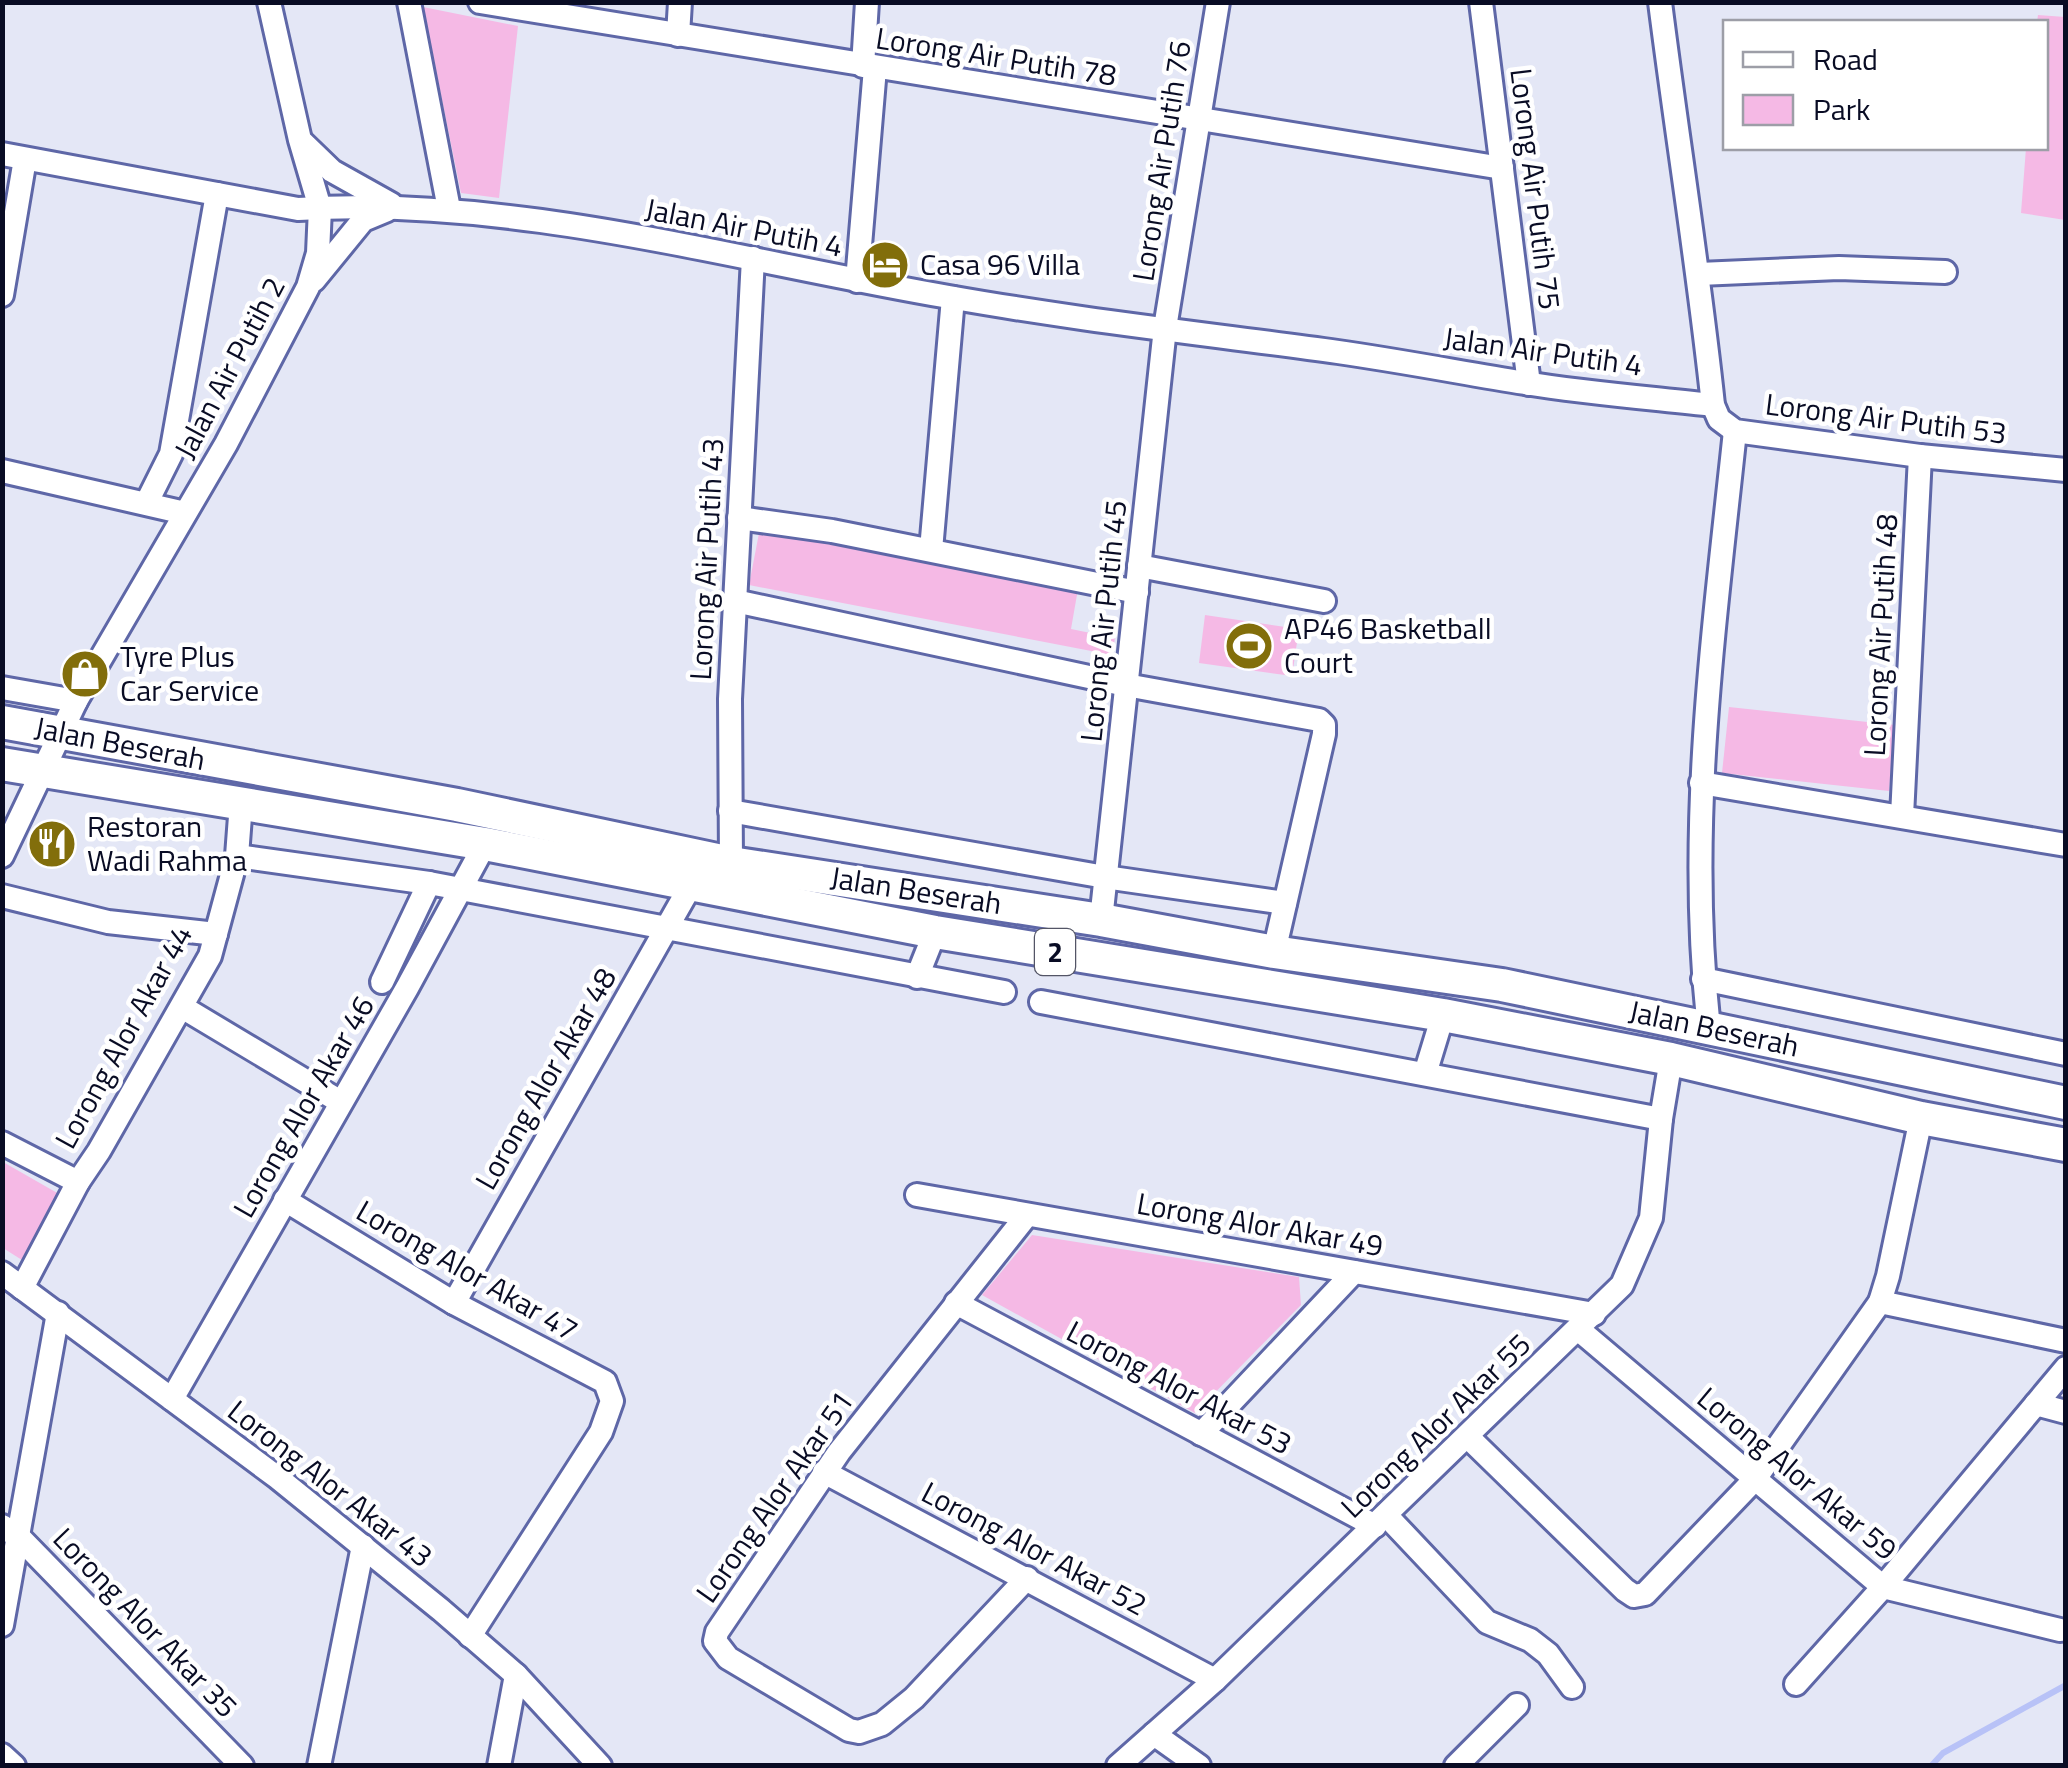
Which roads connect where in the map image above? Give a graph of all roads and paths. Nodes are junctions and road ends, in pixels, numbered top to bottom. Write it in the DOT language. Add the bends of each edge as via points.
graph roads {
  1 [pos="270,2"];
  2 [pos="410,2"];
  3 [pos="480,2"];
  4 [pos="680,2"];
  5 [pos="867,2"];
  6 [pos="1218,2"];
  7 [pos="1481,2"];
  8 [pos="1660,2"];
  9 [pos="678,36"];
  10 [pos="869,67"];
  11 [pos="1198,121"];
  12 [pos="300,140"];
  13 [pos="14,156"];
  14 [pos="1502,168"];
  15 [pos="217,194"];
  16 [pos="394,206"];
  17 [pos="320,208"];
  18 [pos="449,209"];
  19 [pos="753,258"];
  20 [pos="1945,272"];
  21 [pos="1699,274"];
  22 [pos="857,281"];
  23 [pos="308,287"];
  24 [pos="2,295"];
  25 [pos="954,298"];
  26 [pos="1165,328"];
  27 [pos="1529,384"];
  28 [pos="1713,406"];
  29 [pos="1736,431"];
  30 [pos="1920,456"];
  31 [pos="2066,470"];
  32 [pos="2,472"];
  33 [pos="147,502"];
  34 [pos="186,513"];
  35 [pos="740,518"];
  36 [pos="931,550"];
  37 [pos="1140,566"];
  38 [pos="1136,592"];
  39 [pos="1324,600"];
  40 [pos="735,601"];
  41 [pos="1126,685"];
  42 [pos="2,688"];
  43 [pos="76,701"];
  44 [pos="2,722"];
  45 [pos="62,731"];
  46 [pos="2,764"];
  47 [pos="43,771"];
  48 [pos="1701,783"];
  49 [pos="240,803"];
  50 [pos="730,811"];
  51 [pos="1902,816"];
  52 [pos="485,844"];
  53 [pos="2066,846"];
  54 [pos="2,856"];
  55 [pos="237,856"];
  56 [pos="731,863"];
  57 [pos="1105,877"];
  58 [pos="429,883"];
  59 [pos="691,884"];
  60 [pos="460,889"];
  61 [pos="2,896"];
  62 [pos="1285,903"];
  63 [pos="1100,920"];
  64 [pos="668,929"];
  65 [pos="935,932"];
  66 [pos="216,934"];
  67 [pos="1274,952"];
  68 [pos="918,976"];
  69 [pos="1703,979"];
  70 [pos="382,982"];
  71 [pos="1004,992"];
  72 [pos="1042,1002"];
  73 [pos="182,1006"];
  74 [pos="1443,1015"];
  75 [pos="1709,1028"];
  76 [pos="2066,1054"];
  77 [pos="1671,1059"];
  78 [pos="1426,1074"];
  79 [pos="340,1101"];
  80 [pos="2066,1103"];
  81 [pos="1921,1118"];
  82 [pos="1661,1119"];
  83 [pos="2,1143"];
  84 [pos="2066,1145"];
  85 [pos="78,1182"];
  86 [pos="917,1195"];
  87 [pos="284,1200"];
  88 [pos="1027,1215"];
  89 [pos="1354,1272"];
  90 [pos="2,1273"];
  91 [pos="22,1288"];
  92 [pos="1880,1302"];
  93 [pos="454,1303"];
  94 [pos="956,1303"];
  95 [pos="58,1313"];
  96 [pos="1586,1322"];
  97 [pos="2066,1342"];
  98 [pos="2066,1368"];
  99 [pos="172,1398"];
  100 [pos="2036,1404"];
  101 [pos="2066,1412"];
  102 [pos="1200,1434"];
  103 [pos="1468,1436"];
  104 [pos="824,1472"];
  105 [pos="1755,1479"];
  106 [pos="1381,1521"];
  107 [pos="11,1532"];
  108 [pos="363,1546"];
  109 [pos="1027,1578"];
  110 [pos="1883,1587"];
  111 [pos="2,1624"];
  112 [pos="2060,1630"];
  113 [pos="470,1636"];
  114 [pos="516,1675"];
  115 [pos="1215,1680"];
  116 [pos="1796,1684"];
  117 [pos="1572,1687"];
  118 [pos="1517,1706"];
  119 [pos="1154,1734"];
  120 [pos="2,1755"];
  121 [pos="14,1766"];
  122 [pos="242,1766"];
  123 [pos="319,1766"];
  124 [pos="499,1766"];
  125 [pos="600,1766"];
  126 [pos="1118,1766"];
  127 [pos="1199,1766"];
  128 [pos="1456,1766"];
  1 -- 12 [label="street, Jalan Air Putih 2"];
  2 -- 18 [label="street"];
  3 -- 9 [label="street, Lorong Air Putih 78"];
  4 -- 9 [label="street"];
  5 -- 10 [label="street"];
  6 -- 11 [label="street, Lorong Air Putih 76"];
  7 -- 14 [label="street, Lorong Air Putih 75"];
  8 -- 21 [label="street"];
  9 -- 10 [label="street, Lorong Air Putih 78"];
  10 -- 11 [label="street, Lorong Air Putih 78"];
  10 -- 22 [label="street"];
  11 -- 14 [label="street, Lorong Air Putih 78"];
  11 -- 26 [label="street, Lorong Air Putih 76"];
  12 -- 16 [label="street" via="332,171"];
  12 -- 17 [label="street, Jalan Air Putih 2"];
  13 -- 15 [label="street, Jalan Air Putih 4"];
  13 -- 24 [label="street"];
  14 -- 27 [label="street, Lorong Air Putih 75"];
  15 -- 17 [label="street, Jalan Air Putih 4"];
  15 -- 33 [label="street" via="171,454"];
  16 -- 17 [label="street, Jalan Air Putih 4"];
  16 -- 18 [label="street, Jalan Air Putih 4"];
  16 -- 23 [label="street" via="363,220"];
  17 -- 23 [label="street, Jalan Air Putih 2"];
  18 -- 19 [label="street, Jalan Air Putih 4"];
  19 -- 22 [label="street, Jalan Air Putih 4"];
  19 -- 35 [label="street, Lorong Air Putih 43"];
  20 -- 21 [label="street"];
  21 -- 28 [label="street"];
  22 -- 25 [label="street, Jalan Air Putih 4"];
  23 -- 34 [label="street, Jalan Air Putih 2"];
  25 -- 26 [label="street, Jalan Air Putih 4"];
  25 -- 36 [label="street"];
  26 -- 27 [label="street, Jalan Air Putih 4"];
  26 -- 37 [label="street, Lorong Air Putih 45"];
  27 -- 28 [label="street, Jalan Air Putih 4"];
  28 -- 29 [label="street, Lorong Air Putih 53"];
  29 -- 30 [label="street, Lorong Air Putih 53"];
  29 -- 48 [label="street"];
  30 -- 31 [label="street, Lorong Air Putih 53"];
  30 -- 51 [label="street, Lorong Air Putih 48"];
  32 -- 33 [label="street"];
  33 -- 34 [label="street"];
  34 -- 43 [label="street, Jalan Air Putih 2"];
  35 -- 36 [label="street"];
  35 -- 40 [label="street, Lorong Air Putih 43"];
  36 -- 38 [label="street"];
  37 -- 38 [label="street, Lorong Air Putih 45"];
  37 -- 39 [label="street"];
  38 -- 41 [label="street, Lorong Air Putih 45"];
  40 -- 41 [label="street"];
  40 -- 50 [label="street, Lorong Air Putih 43"];
  41 -- 57 [label="street, Lorong Air Putih 45"];
  41 -- 62 [label="street" via="1307,716 1324,725"];
  42 -- 43 [label="street"];
  43 -- 45 [label="street, Jalan Air Putih 2"];
  44 -- 45 [label="highway, Jalan Beserah / 2"];
  45 -- 47 [label="street, Jalan Air Putih 2"];
  45 -- 56 [label="highway, Jalan Beserah / 2"];
  46 -- 47 [label="highway, Jalan Beserah / 2"];
  47 -- 49 [label="highway, Jalan Beserah / 2"];
  47 -- 54 [label="street, Jalan Air Putih 2"];
  48 -- 51 [label="street"];
  48 -- 69 [label="street"];
  49 -- 52 [label="highway, Jalan Beserah / 2"];
  49 -- 55 [label="street, Lorong Alor Akar 44"];
  50 -- 56 [label="street, Lorong Air Putih 43"];
  50 -- 57 [label="street"];
  51 -- 53 [label="street"];
  52 -- 59 [label="highway, Jalan Beserah / 2"];
  52 -- 60 [label="street, Lorong Alor Akar 46"];
  55 -- 58 [label="street"];
  55 -- 66 [label="street, Lorong Alor Akar 44"];
  56 -- 63 [label="highway, Jalan Beserah / 2"];
  57 -- 62 [label="street"];
  57 -- 63 [label="street, Lorong Air Putih 45"];
  58 -- 60 [label="street"];
  58 -- 70 [label="street"];
  59 -- 64 [label="street, Lorong Alor Akar 48"];
  59 -- 65 [label="highway, Jalan Beserah / 2"];
  60 -- 64 [label="street"];
  60 -- 79 [label="street, Lorong Alor Akar 46"];
  61 -- 66 [label="street" via="108,922"];
  62 -- 67 [label="street"];
  63 -- 67 [label="highway, Jalan Beserah / 2"];
  64 -- 68 [label="street"];
  64 -- 93 [label="street, Lorong Alor Akar 48"];
  65 -- 68 [label="street"];
  65 -- 74 [label="highway, Jalan Beserah / 2"];
  66 -- 73 [label="street, Lorong Alor Akar 44"];
  67 -- 75 [label="highway, Jalan Beserah / 2" via="1502,986"];
  68 -- 71 [label="street"];
  69 -- 75 [label="street"];
  69 -- 76 [label="street"];
  72 -- 78 [label="street"];
  73 -- 79 [label="street"];
  73 -- 85 [label="street, Lorong Alor Akar 44"];
  74 -- 77 [label="highway, Jalan Beserah / 2"];
  74 -- 78 [label="street"];
  75 -- 80 [label="highway, Jalan Beserah / 2"];
  77 -- 81 [label="highway, Jalan Beserah / 2"];
  77 -- 82 [label="street, Lorong Alor Akar 55"];
  78 -- 82 [label="street"];
  79 -- 87 [label="street, Lorong Alor Akar 46"];
  81 -- 84 [label="highway, Jalan Beserah / 2"];
  81 -- 92 [label="street"];
  82 -- 96 [label="street, Lorong Alor Akar 55" via="1651,1218 1622,1285"];
  83 -- 85 [label="street"];
  85 -- 91 [label="street, Lorong Alor Akar 44"];
  86 -- 88 [label="street, Lorong Alor Akar 49"];
  87 -- 93 [label="street, Lorong Alor Akar 47"];
  87 -- 99 [label="street, Lorong Alor Akar 46"];
  88 -- 89 [label="street, Lorong Alor Akar 49"];
  88 -- 94 [label="street, Lorong Alor Akar 51"];
  89 -- 96 [label="street, Lorong Alor Akar 49"];
  89 -- 102 [label="street"];
  90 -- 91 [label="street, Lorong Alor Akar 43"];
  91 -- 95 [label="street, Lorong Alor Akar 43"];
  92 -- 97 [label="street"];
  92 -- 105 [label="street"];
  93 -- 113 [label="street, Lorong Alor Akar 47" via="604,1382 612,1401 601,1432"];
  94 -- 102 [label="street, Lorong Alor Akar 53"];
  94 -- 104 [label="street, Lorong Alor Akar 51"];
  95 -- 99 [label="street, Lorong Alor Akar 43"];
  95 -- 107 [label="street"];
  96 -- 103 [label="street, Lorong Alor Akar 55"];
  96 -- 105 [label="street, Lorong Alor Akar 59"];
  98 -- 100 [label="street"];
  99 -- 108 [label="street, Lorong Alor Akar 43"];
  100 -- 101 [label="street"];
  100 -- 110 [label="street"];
  102 -- 106 [label="street, Lorong Alor Akar 53"];
  103 -- 105 [label="street" via="1634,1596 1645,1594"];
  103 -- 106 [label="street, Lorong Alor Akar 55"];
  104 -- 109 [label="street, Lorong Alor Akar 52"];
  104 -- 109 [label="street, Lorong Alor Akar 51" via="716,1641 728,1658 849,1730 882,1724 914,1698"];
  105 -- 110 [label="street, Lorong Alor Akar 59"];
  106 -- 115 [label="street, Lorong Alor Akar 55"];
  106 -- 117 [label="street, Lorong Alor Akar 53" via="1487,1622 1548,1654"];
  107 -- 111 [label="street"];
  107 -- 122 [label="street, Lorong Alor Akar 35"];
  108 -- 113 [label="street, Lorong Alor Akar 43"];
  108 -- 123 [label="street"];
  109 -- 115 [label="street, Lorong Alor Akar 52"];
  110 -- 112 [label="street, Lorong Alor Akar 59"];
  110 -- 116 [label="street"];
  113 -- 114 [label="street, Lorong Alor Akar 43"];
  114 -- 124 [label="street"];
  114 -- 125 [label="street, Lorong Alor Akar 43"];
  115 -- 119 [label="street, Lorong Alor Akar 55"];
  118 -- 128 [label="street"];
  119 -- 126 [label="street, Lorong Alor Akar 55"];
  119 -- 127 [label="street"];
  120 -- 121 [label="street"];
}
